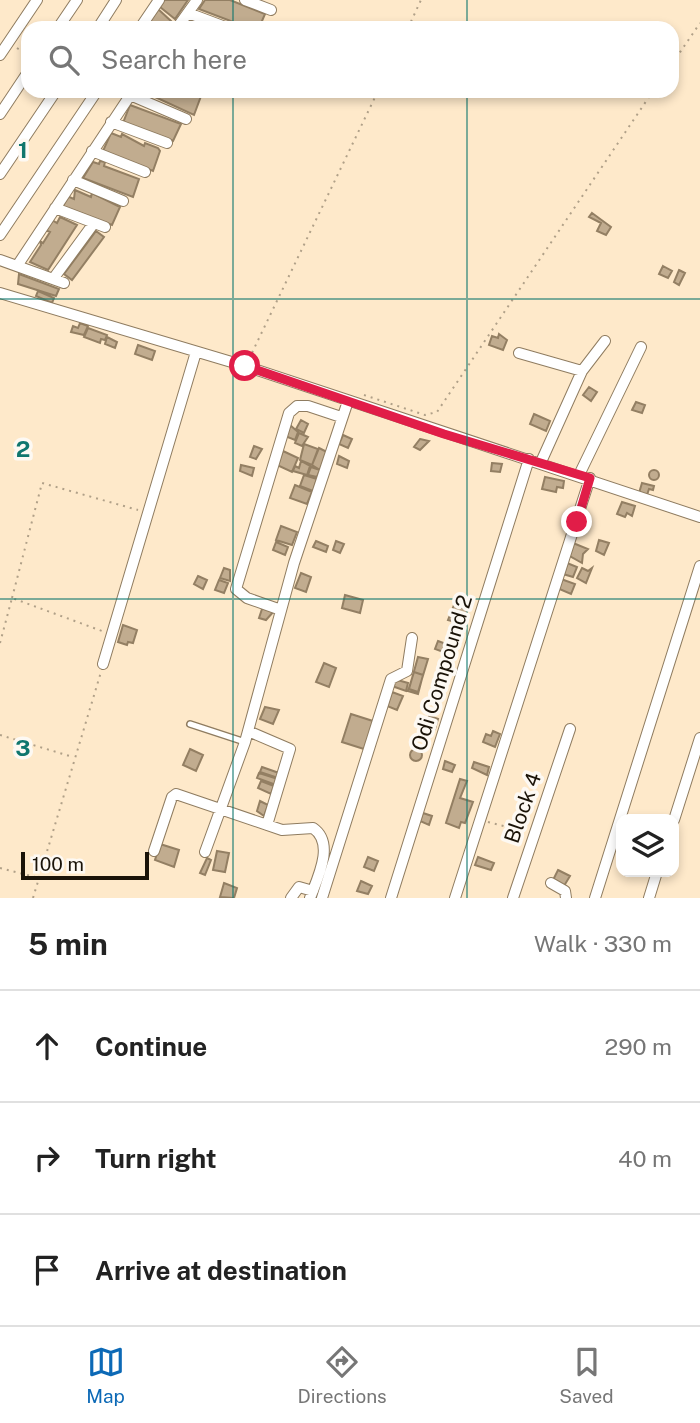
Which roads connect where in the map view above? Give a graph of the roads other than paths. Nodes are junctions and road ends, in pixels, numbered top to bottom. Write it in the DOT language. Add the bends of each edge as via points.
graph roads {
  1 [pos="37,0"];
  2 [pos="77,0"];
  3 [pos="116,0"];
  4 [pos="159,0"];
  5 [pos="197,0"];
  6 [pos="245,0"];
  7 [pos="271,10"];
  8 [pos="188,13"];
  9 [pos="23,21"];
  10 [pos="63,21"];
  11 [pos="102,21"];
  12 [pos="145,21"];
  13 [pos="182,21"];
  14 [pos="209,21"];
  15 [pos="21,24"];
  16 [pos="0,55"];
  17 [pos="21,82"];
  18 [pos="51,98"];
  19 [pos="92,98"];
  20 [pos="128,98"];
  21 [pos="142,98"];
  22 [pos="0,114"];
  23 [pos="186,119"];
  24 [pos="111,122"];
  25 [pos="167,143"];
  26 [pos="92,151"];
  27 [pos="145,172"];
  28 [pos="0,174"];
  29 [pos="73,180"];
  30 [pos="123,201"];
  31 [pos="55,208"];
  32 [pos="94,223"];
  33 [pos="106,227"];
  34 [pos="0,235"];
  35 [pos="0,260"];
  36 [pos="17,266"];
  37 [pos="53,279"];
  38 [pos="64,283"];
  39 [pos="0,293"];
  40 [pos="605,341"];
  41 [pos="641,347"];
  42 [pos="196,352"];
  43 [pos="519,353"];
  44 [pos="582,371"];
  45 [pos="348,401"];
  46 [pos="341,417"];
  47 [pos="528,459"];
  48 [pos="541,463"];
  49 [pos="585,476"];
  50 [pos="700,517"];
  51 [pos="700,566"];
  52 [pos="281,610"];
  53 [pos="412,638"];
  54 [pos="103,664"];
  55 [pos="190,724"];
  56 [pos="569,729"];
  57 [pos="248,730"];
  58 [pos="700,738"];
  59 [pos="245,742"];
  60 [pos="223,808"];
  61 [pos="676,814"];
  62 [pos="267,825"];
  63 [pos="154,851"];
  64 [pos="205,852"];
  65 [pos="655,877"];
  66 [pos="551,883"];
  67 [pos="311,894"];
  68 [pos="291,898"];
  69 [pos="322,898"];
  70 [pos="391,898"];
  71 [pos="455,898"];
  72 [pos="513,898"];
  73 [pos="566,898"];
  74 [pos="595,898"];
  75 [pos="649,898"];
  1 -- 9 [label="street"];
  2 -- 10 [label="street"];
  3 -- 11 [label="street"];
  4 -- 12 [label="street"];
  5 -- 8 [label="street"];
  6 -- 7 [label="street"];
  8 -- 13 [label="street"];
  8 -- 14 [label="street"];
  15 -- 16 [label="street"];
  17 -- 22 [label="street"];
  18 -- 28 [label="street"];
  19 -- 34 [label="street"];
  20 -- 24 [label="street"];
  21 -- 23 [label="street"];
  24 -- 25 [label="street"];
  24 -- 26 [label="street"];
  26 -- 27 [label="street"];
  26 -- 29 [label="street"];
  29 -- 30 [label="street"];
  29 -- 31 [label="street"];
  31 -- 32 [label="street"];
  31 -- 36 [label="street"];
  32 -- 33 [label="street"];
  32 -- 37 [label="street"];
  35 -- 36 [label="street"];
  36 -- 37 [label="street"];
  37 -- 38 [label="street"];
  39 -- 42 [label="street"];
  40 -- 44 [label="street"];
  41 -- 49 [label="street"];
  42 -- 45 [label="street"];
  42 -- 54 [label="street"];
  43 -- 44 [label="street"];
  44 -- 48 [label="street"];
  45 -- 46 [label="street"];
  45 -- 47 [label="street"];
  46 -- 52 [label="street"];
  46 -- 52 [label="street" via="308,406 297,406 289,413 236,589 247,598"];
  47 -- 48 [label="street"];
  47 -- 70 [label="street, Odi Compound 2"];
  48 -- 49 [label="street"];
  49 -- 50 [label="street"];
  49 -- 71 [label="street"];
  51 -- 74 [label="street"];
  52 -- 57 [label="street"];
  53 -- 69 [label="street" via="407,671 391,679"];
  55 -- 59 [label="lane"];
  56 -- 72 [label="street, Block 4"];
  57 -- 59 [label="street"];
  57 -- 62 [label="street" via="290,749"];
  58 -- 61 [label="street"];
  59 -- 60 [label="street"];
  60 -- 62 [label="street"];
  60 -- 63 [label="street" via="176,794"];
  60 -- 64 [label="street"];
  62 -- 67 [label="street" via="287,831 308,827 321,835 325,845"];
  65 -- 75 [label="street"];
  66 -- 73 [label="street" via="565,891"];
  67 -- 68 [label="street" via="299,887"];
}
